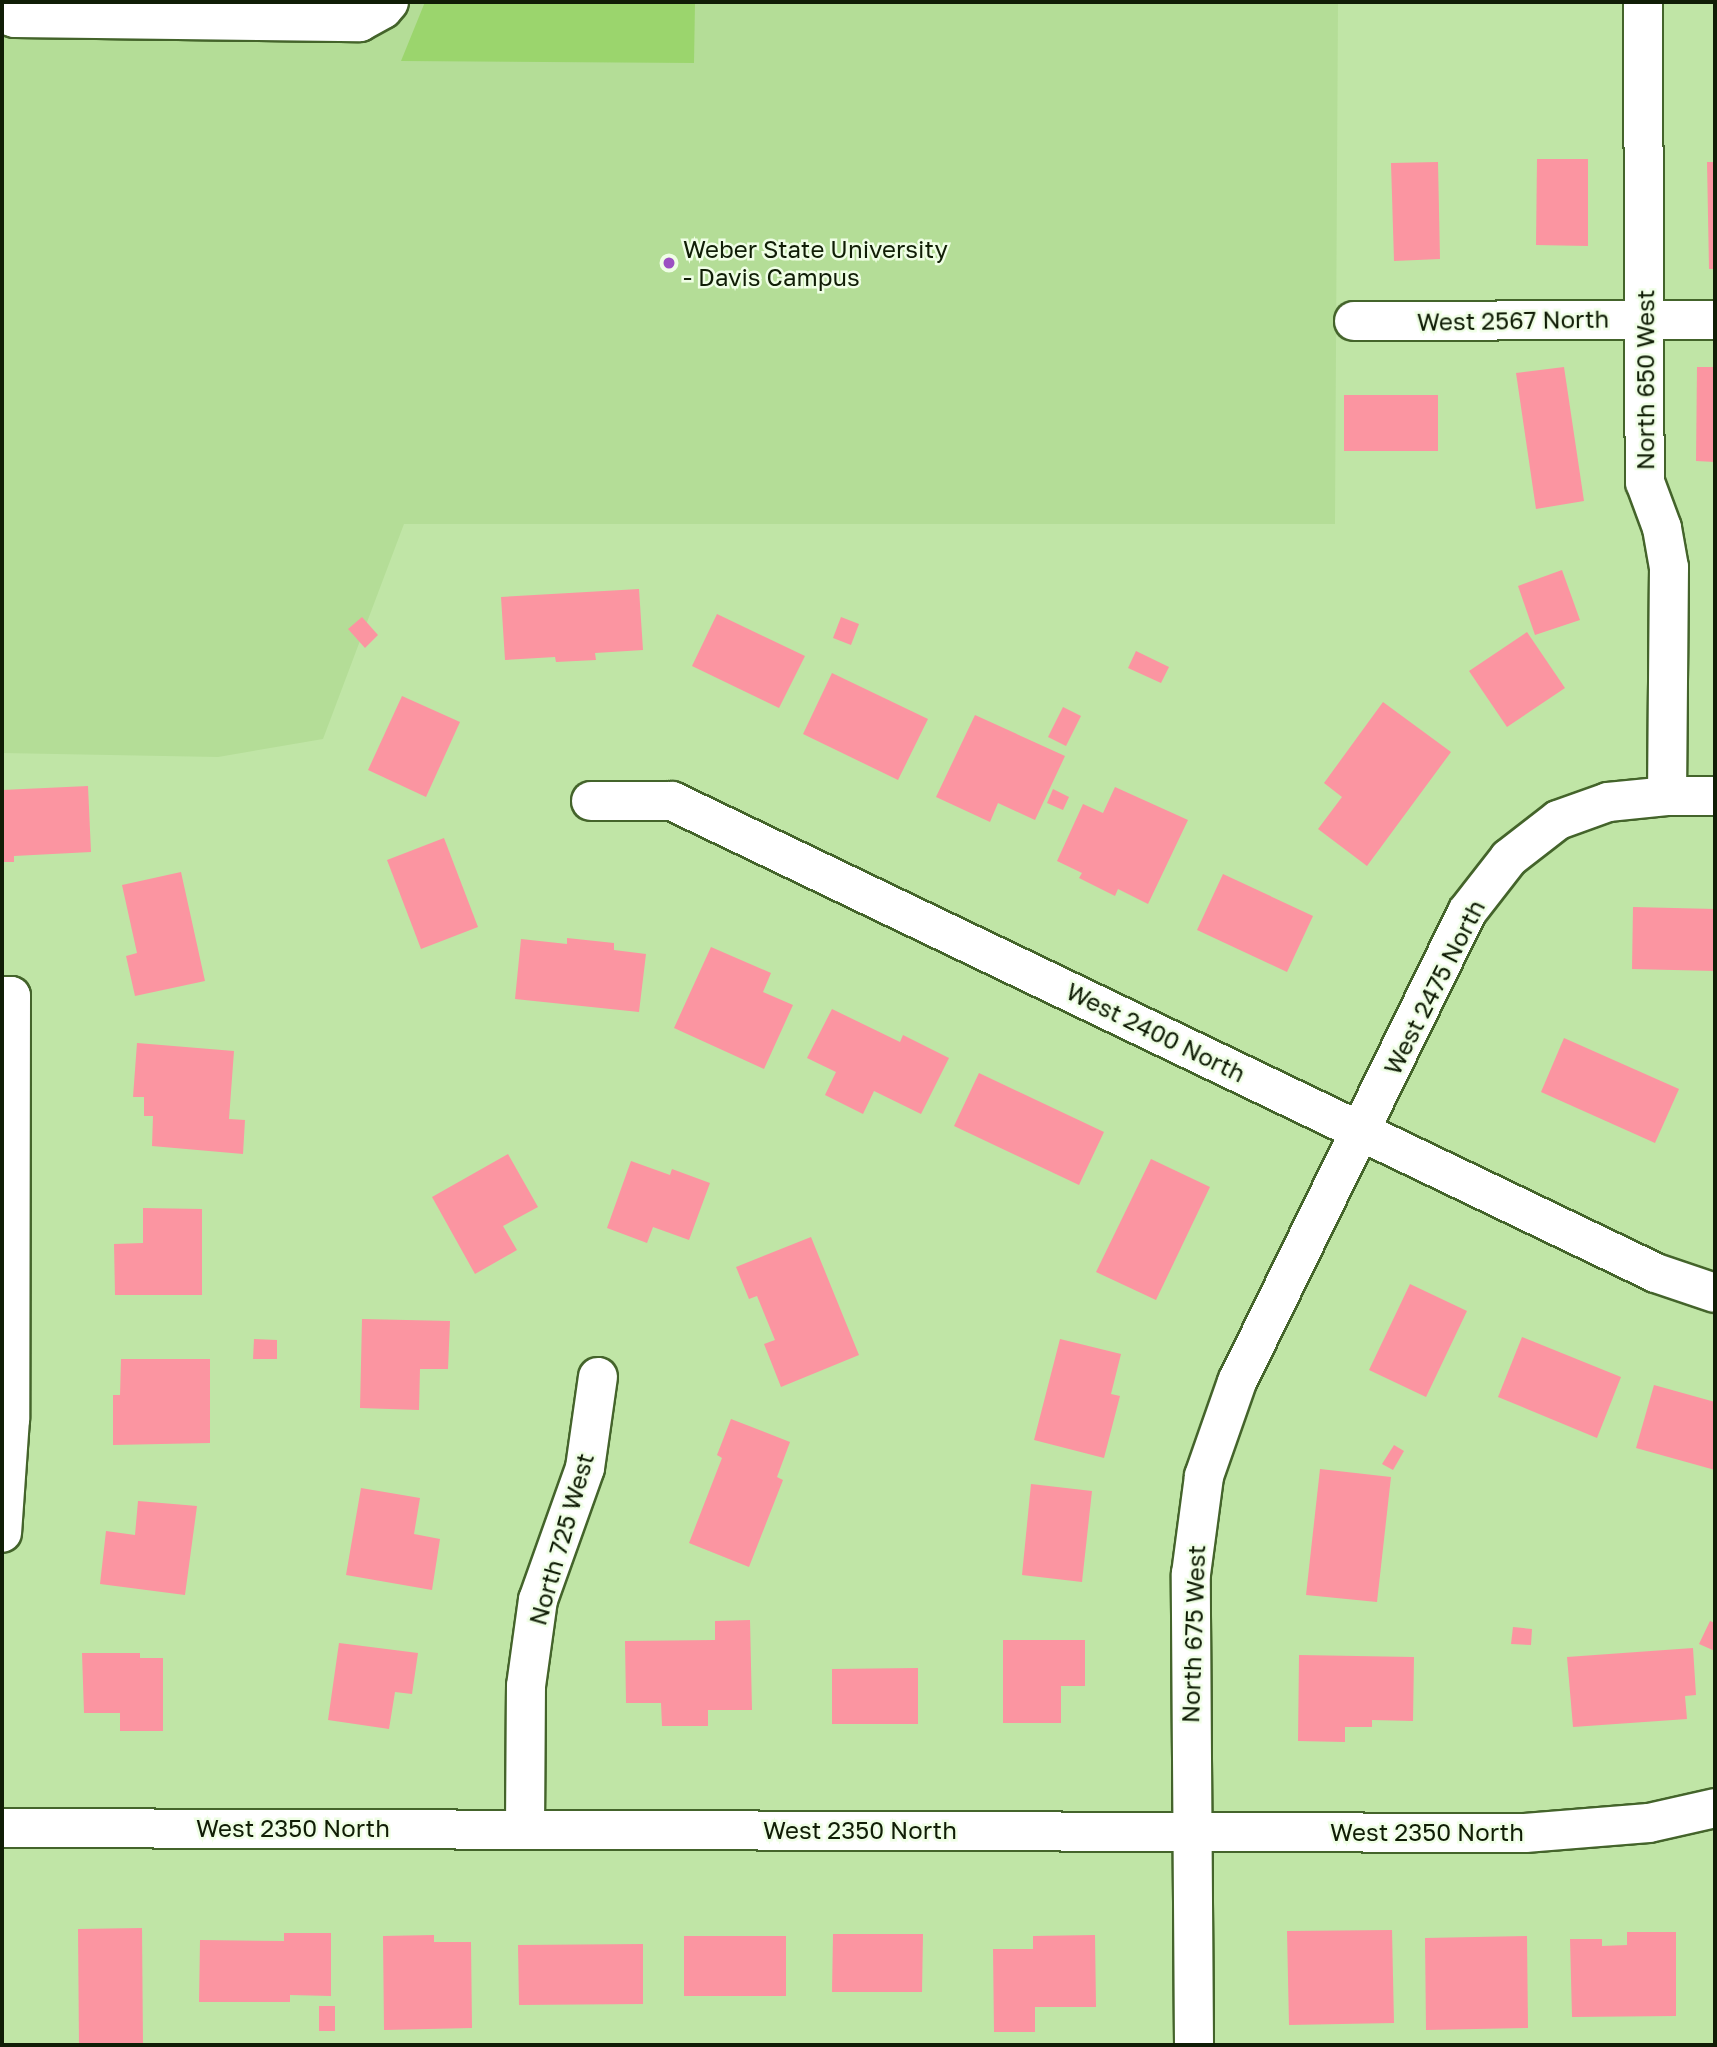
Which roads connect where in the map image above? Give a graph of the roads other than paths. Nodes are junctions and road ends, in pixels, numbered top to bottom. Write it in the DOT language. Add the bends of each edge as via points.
graph roads {
  1 [pos="389,2"];
  2 [pos="1643,2"];
  3 [pos="2,14"];
  4 [pos="1646,319"];
  5 [pos="1715,320"];
  6 [pos="1353,321"];
  7 [pos="1667,796"];
  8 [pos="1715,796"];
  9 [pos="590,801"];
  10 [pos="7,996"];
  11 [pos="1361,1131"];
  12 [pos="1715,1293"];
  13 [pos="598,1377"];
  14 [pos="2,1533"];
  15 [pos="1715,1808"];
  16 [pos="2,1828"];
  17 [pos="526,1828"];
  18 [pos="1190,1832"];
  19 [pos="1194,2045"];
  1 -- 3 [label="street" via="359,22 15,18"];
  2 -- 4 [label="street, North 650 West"];
  4 -- 5 [label="street, West 2567 North"];
  4 -- 6 [label="street, West 2567 North"];
  4 -- 7 [label="street, North 650 West" via="1645,482 1662,528 1669,567"];
  7 -- 8 [label="street, West 2475 North"];
  7 -- 11 [label="street, West 2475 North" via="1608,803 1559,820 1509,858 1467,912"];
  9 -- 11 [label="street, West 2400 North" via="672,801"];
  10 -- 14 [label="street" via="10,1419"];
  11 -- 12 [label="street, West 2400 North" via="1656,1273"];
  11 -- 18 [label="street, North 675 West" via="1237,1382 1204,1476 1191,1574"];
  13 -- 17 [label="street, North 725 West" via="584,1468 538,1600 526,1686"];
  15 -- 18 [label="street, West 2350 North" via="1649,1823 1525,1833"];
  16 -- 17 [label="street, West 2350 North"];
  17 -- 18 [label="street, West 2350 North"];
  18 -- 19 [label="street, North 675 West"];
}
